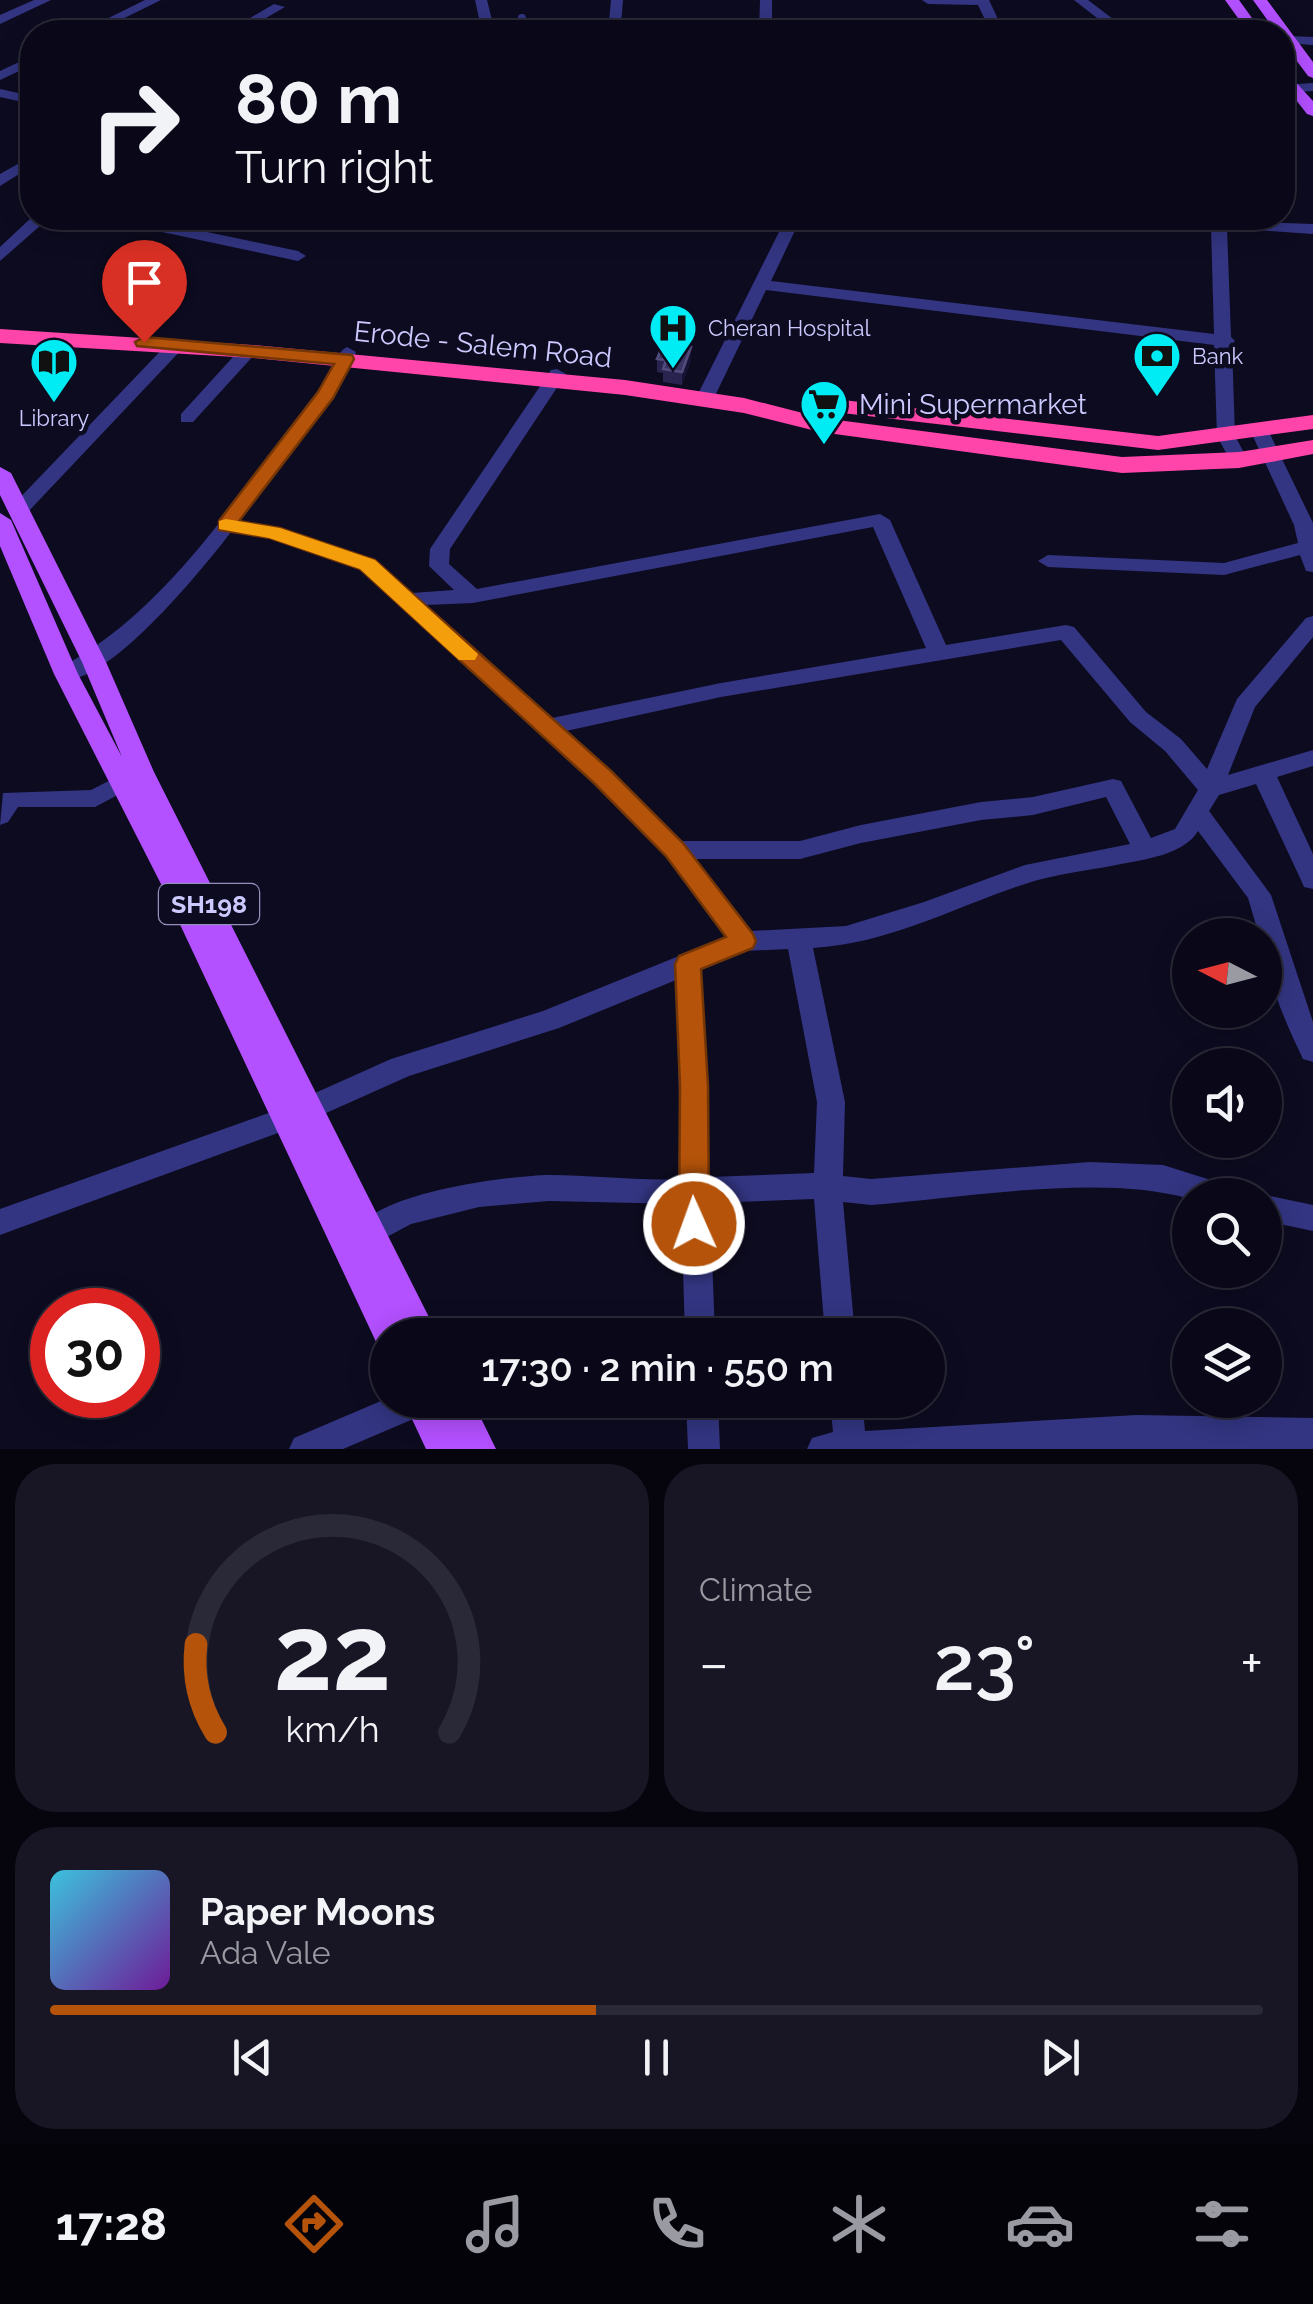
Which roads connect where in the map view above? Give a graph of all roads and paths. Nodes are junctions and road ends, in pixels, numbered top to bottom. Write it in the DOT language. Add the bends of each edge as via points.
graph roads {
  1 [pos="45,0"];
  2 [pos="155,0"];
  3 [pos="928,0"];
  4 [pos="1080,0"];
  5 [pos="982,1"];
  6 [pos="279,8"];
  7 [pos="0,20"];
  8 [pos="116,20"];
  9 [pos="256,20"];
  10 [pos="1108,20"];
  11 [pos="1295,55"];
  12 [pos="1295,70"];
  13 [pos="1313,74"];
  14 [pos="1304,95"];
  15 [pos="28,230"];
  16 [pos="185,230"];
  17 [pos="788,230"];
  18 [pos="1219,230"];
  19 [pos="0,256"];
  20 [pos="298,256"];
  21 [pos="764,284"];
  22 [pos="0,326"];
  23 [pos="0,336"];
  24 [pos="1226,342"];
  25 [pos="178,344"];
  26 [pos="250,350"];
  27 [pos="346,356"];
  28 [pos="555,377"];
  29 [pos="706,397"];
  30 [pos="773,410"];
  31 [pos="187,418"];
  32 [pos="1313,422"];
  33 [pos="1260,430"];
  34 [pos="1313,434"];
  35 [pos="1226,436"];
  36 [pos="1313,447"];
  37 [pos="1272,454"];
  38 [pos="1239,460"];
  39 [pos="0,473"];
  40 [pos="226,525"];
  41 [pos="10,528"];
  42 [pos="1310,556"];
  43 [pos="1048,562"];
  44 [pos="474,596"];
  45 [pos="404,600"];
  46 [pos="1311,630"];
  47 [pos="938,651"];
  48 [pos="94,662"];
  49 [pos="66,674"];
  50 [pos="551,726"];
  51 [pos="1313,758"];
  52 [pos="1263,773"];
  53 [pos="131,778"];
  54 [pos="1211,788"];
  55 [pos="4,805"];
  56 [pos="1197,812"];
  57 [pos="674,850"];
  58 [pos="1145,850"];
  59 [pos="1313,880"];
  60 [pos="799,939"];
  61 [pos="744,941"];
  62 [pos="688,964"];
  63 [pos="1313,1051"];
  64 [pos="298,1113"];
  65 [pos="1172,1181"];
  66 [pos="828,1188"];
  67 [pos="692,1190"];
  68 [pos="1282,1212"];
  69 [pos="1313,1218"];
  70 [pos="0,1222"];
  71 [pos="370,1233"];
  72 [pos="383,1318"];
  73 [pos="412,1318"];
  74 [pos="699,1318"];
  75 [pos="839,1318"];
  76 [pos="379,1418"];
  77 [pos="430,1418"];
  78 [pos="462,1418"];
  79 [pos="703,1418"];
  80 [pos="847,1418"];
  81 [pos="1313,1434"];
  82 [pos="1098,1441"];
  83 [pos="306,1449"];
  84 [pos="445,1449"];
  85 [pos="478,1449"];
  86 [pos="704,1449"];
  87 [pos="824,1449"];
  88 [pos="850,1449"];
  1 -- 7 [label="street"];
  2 -- 8 [label="street"];
  3 -- 5 [label="street"];
  4 -- 10 [label="street"];
  6 -- 9 [label="street"];
  11 -- 13 [label="main road"];
  12 -- 14 [label="main road"];
  15 -- 19 [label="street"];
  16 -- 20 [label="street"];
  17 -- 21 [label="street"];
  18 -- 24 [label="street"];
  21 -- 24 [label="street"];
  21 -- 29 [label="street"];
  22 -- 27 [label="highway, Erode - Salem Road"];
  23 -- 25 [label="highway, Erode - Salem Road"];
  24 -- 35 [label="street"];
  25 -- 26 [label="highway, Erode - Salem Road"];
  25 -- 41 [label="street"];
  26 -- 27 [label="highway, Erode - Salem Road"];
  26 -- 31 [label="street"];
  27 -- 28 [label="highway, Erode - Salem Road"];
  27 -- 40 [label="street" via="327,394"];
  28 -- 29 [label="highway, Erode - Salem Road"];
  28 -- 44 [label="street" via="440,549 439,566"];
  29 -- 30 [label="highway, Erode - Salem Road"];
  29 -- 35 [label="highway, Erode - Salem Road" via="1087,438 1158,442"];
  30 -- 34 [label="highway" via="1086,449 1172,453"];
  30 -- 38 [label="highway, Erode - Salem Road" via="820,425 1122,465"];
  32 -- 33 [label="highway, Erode - Salem Road"];
  33 -- 35 [label="highway, Erode - Salem Road"];
  33 -- 37 [label="street"];
  35 -- 38 [label="street"];
  36 -- 37 [label="highway, Erode - Salem Road"];
  37 -- 38 [label="highway, Erode - Salem Road"];
  37 -- 42 [label="street" via="1304,525"];
  39 -- 41 [label="main road, SH198"];
  40 -- 45 [label="street" via="273,532 368,564"];
  40 -- 48 [label="street"];
  41 -- 48 [label="main road, SH198"];
  41 -- 49 [label="main road, SH198"];
  42 -- 43 [label="street" via="1224,569"];
  44 -- 45 [label="street"];
  44 -- 47 [label="street" via="880,520"];
  45 -- 50 [label="street"];
  46 -- 54 [label="street" via="1245,704"];
  47 -- 50 [label="street"];
  47 -- 54 [label="street" via="1066,632 1138,717"];
  48 -- 49 [label="street"];
  48 -- 53 [label="main road, SH198"];
  49 -- 53 [label="main road, SH198"];
  50 -- 57 [label="street"];
  51 -- 52 [label="street"];
  52 -- 54 [label="street"];
  52 -- 59 [label="street"];
  53 -- 55 [label="street" via="94,798"];
  53 -- 64 [label="main road, SH198" via="174,884"];
  54 -- 56 [label="street"];
  56 -- 58 [label="street" via="1183,835"];
  56 -- 63 [label="street" via="1259,896"];
  57 -- 58 [label="street" via="800,850 1113,787"];
  57 -- 61 [label="street"];
  58 -- 60 [label="street" via="1025,874 846,936"];
  60 -- 61 [label="street"];
  60 -- 66 [label="street" via="832,1094"];
  61 -- 62 [label="street"];
  62 -- 64 [label="street" via="550,1020 401,1067"];
  62 -- 67 [label="street"];
  64 -- 70 [label="street"];
  64 -- 71 [label="main road, SH198"];
  64 -- 72 [label="main road, SH198"];
  65 -- 66 [label="street" via="1090,1175 871,1192"];
  66 -- 67 [label="street"];
  66 -- 75 [label="street"];
  67 -- 71 [label="street" via="480,1194 404,1213"];
  67 -- 74 [label="street"];
  68 -- 69 [label="street"];
  71 -- 73 [label="main road, SH198"];
  76 -- 83 [label="street"];
  77 -- 84 [label="main road"];
  78 -- 85 [label="main road"];
  79 -- 86 [label="street"];
  80 -- 88 [label="street"];
  81 -- 82 [label="street"];
  82 -- 88 [label="street"];
  87 -- 88 [label="street"];
}
